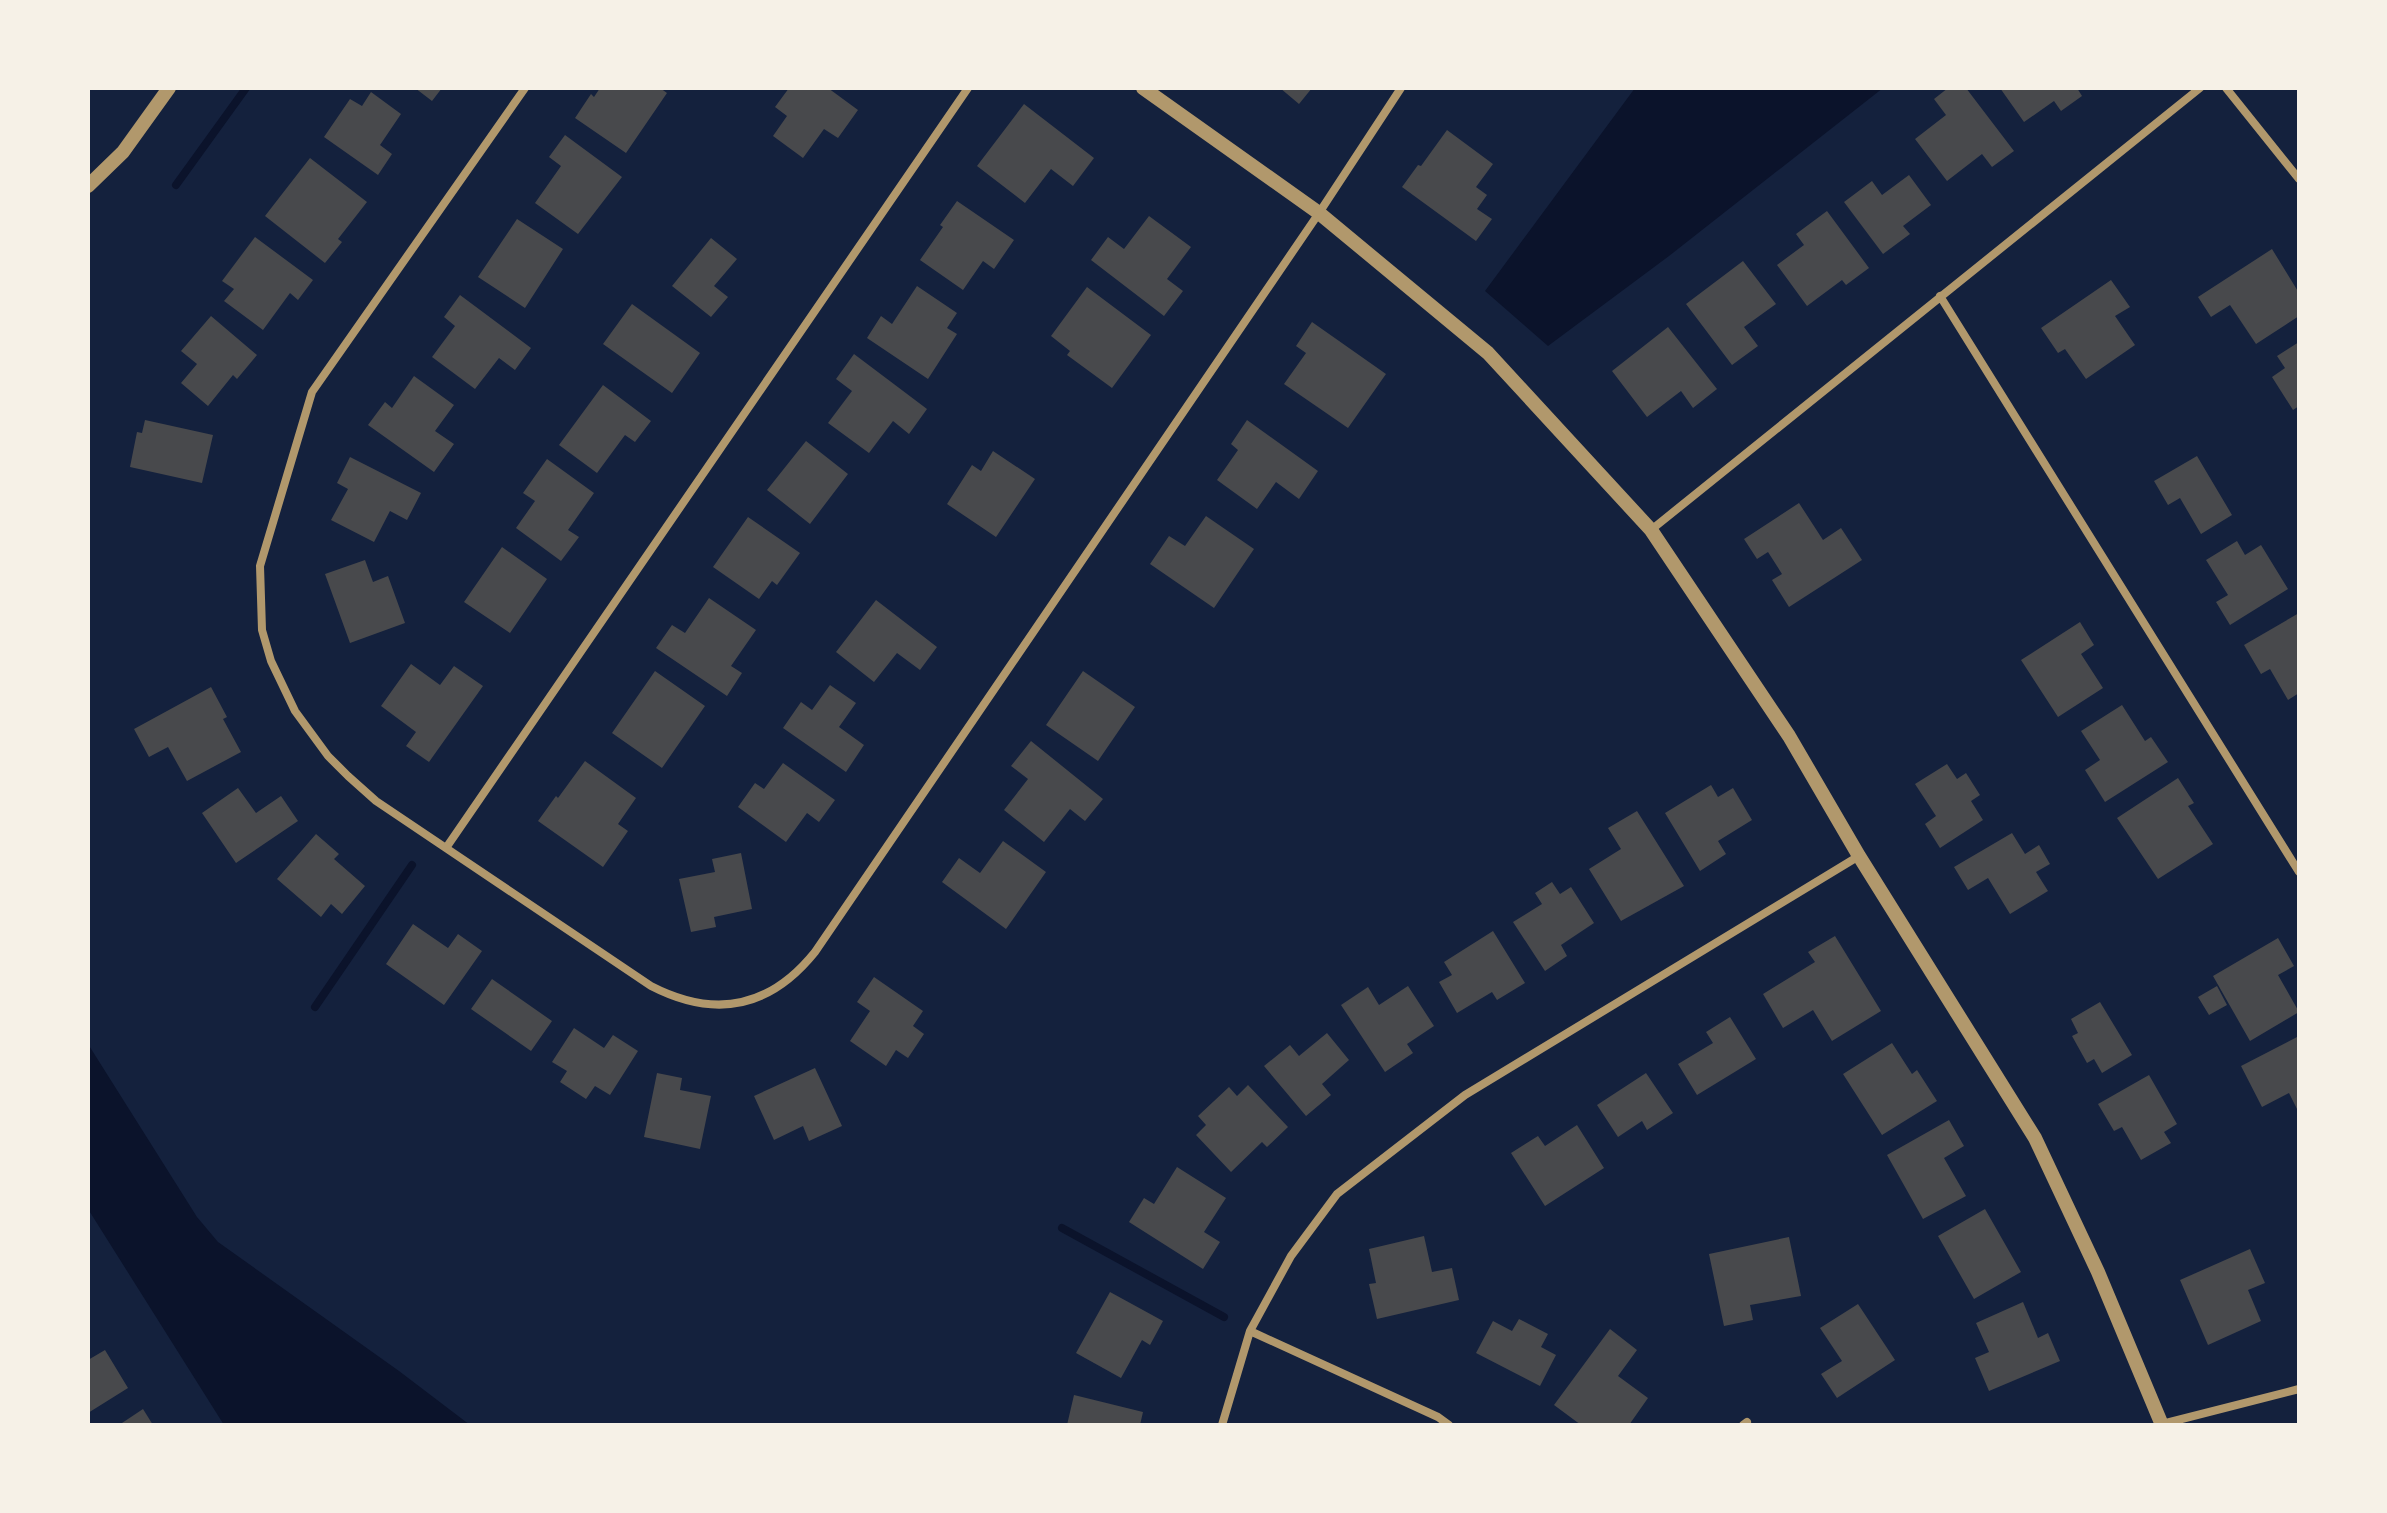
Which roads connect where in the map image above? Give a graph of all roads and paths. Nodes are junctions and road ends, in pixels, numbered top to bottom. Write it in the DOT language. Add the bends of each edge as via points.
graph roads {
  1 [pos="169,88"];
  2 [pos="525,88"];
  3 [pos="968,88"];
  4 [pos="1143,88"];
  5 [pos="1401,88"];
  6 [pos="2200,88"];
  7 [pos="2226,88"];
  8 [pos="2299,179"];
  9 [pos="88,186"];
  10 [pos="1319,213"];
  11 [pos="1940,296"];
  12 [pos="1651,530"];
  13 [pos="446,848"];
  14 [pos="1859,856"];
  15 [pos="2299,872"];
  16 [pos="1250,1331"];
  17 [pos="2299,1389"];
  18 [pos="1222,1425"];
  19 [pos="1449,1425"];
  20 [pos="2162,1425"];
  1 -- 9 [label="street" via="123,152"];
  2 -- 13 [label="street" via="312,392 260,566 262,630 295,711 348,776"];
  3 -- 13 [label="street"];
  4 -- 10 [label="street"];
  5 -- 10 [label="street"];
  6 -- 11 [label="street"];
  7 -- 8 [label="street"];
  10 -- 12 [label="street" via="1488,353"];
  10 -- 13 [label="street" via="815,952 785,983 754,998 721,1005 671,996"];
  11 -- 12 [label="street"];
  11 -- 15 [label="street"];
  12 -- 14 [label="street" via="1789,736"];
  14 -- 16 [label="street" via="1465,1095 1348,1185 1291,1256"];
  14 -- 20 [label="street" via="2035,1138"];
  16 -- 18 [label="street"];
  16 -- 19 [label="street"];
  17 -- 20 [label="street"];
}
